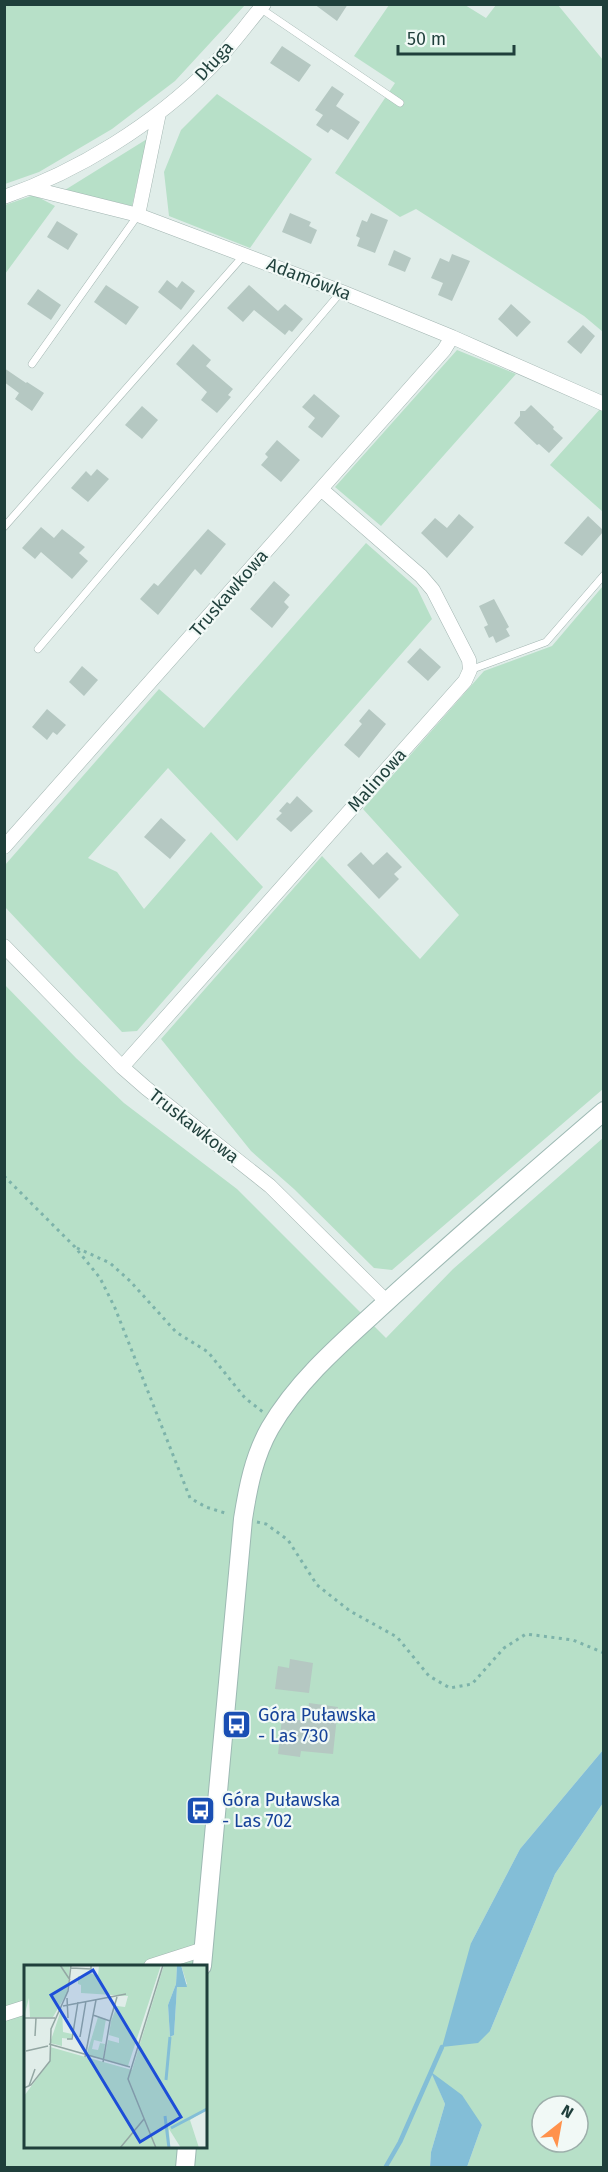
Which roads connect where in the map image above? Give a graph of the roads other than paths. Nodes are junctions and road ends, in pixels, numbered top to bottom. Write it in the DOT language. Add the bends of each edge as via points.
graph roads {
  1 [pos="262,6"];
  2 [pos="400,103"];
  3 [pos="159,112"];
  4 [pos="30,188"];
  5 [pos="4,197"];
  6 [pos="138,215"];
  7 [pos="244,255"];
  8 [pos="342,292"];
  9 [pos="452,337"];
  10 [pos="32,364"];
  11 [pos="603,404"];
  12 [pos="321,489"];
  13 [pos="4,527"];
  14 [pos="603,575"];
  15 [pos="38,649"];
  16 [pos="470,670"];
  17 [pos="4,847"];
  18 [pos="4,946"];
  19 [pos="122,1067"];
  20 [pos="603,1112"];
  21 [pos="387,1302"];
  22 [pos="203,1958"];
  23 [pos="158,1965"];
  24 [pos="24,2008"];
  25 [pos="4,2014"];
  26 [pos="187,2148"];
  27 [pos="185,2168"];
  1 -- 2 [label="lane"];
  1 -- 3 [label="street, Długa" via="210,68"];
  3 -- 4 [label="street, Długa" via="117,143"];
  3 -- 6 [label="street"];
  4 -- 5 [label="street"];
  4 -- 6 [label="street, Adamówka"];
  6 -- 7 [label="street, Adamówka"];
  6 -- 10 [label="lane"];
  7 -- 8 [label="street, Adamówka"];
  7 -- 13 [label="lane"];
  8 -- 9 [label="street, Adamówka"];
  8 -- 15 [label="lane"];
  9 -- 11 [label="street, Adamówka"];
  9 -- 12 [label="street, Truskawkowa"];
  12 -- 16 [label="street" via="433,590 469,660"];
  12 -- 17 [label="street, Truskawkowa"];
  14 -- 16 [label="lane" via="546,642"];
  16 -- 19 [label="street, Malinowa" via="465,681"];
  18 -- 19 [label="street, Truskawkowa"];
  19 -- 21 [label="street, Truskawkowa" via="270,1186"];
  20 -- 21 [label="street"];
  21 -- 22 [label="street" via="307,1379 274,1421 254,1466 243,1519"];
  22 -- 23 [label="street"];
  24 -- 25 [label="street"];
  26 -- 27 [label="street"];
}
